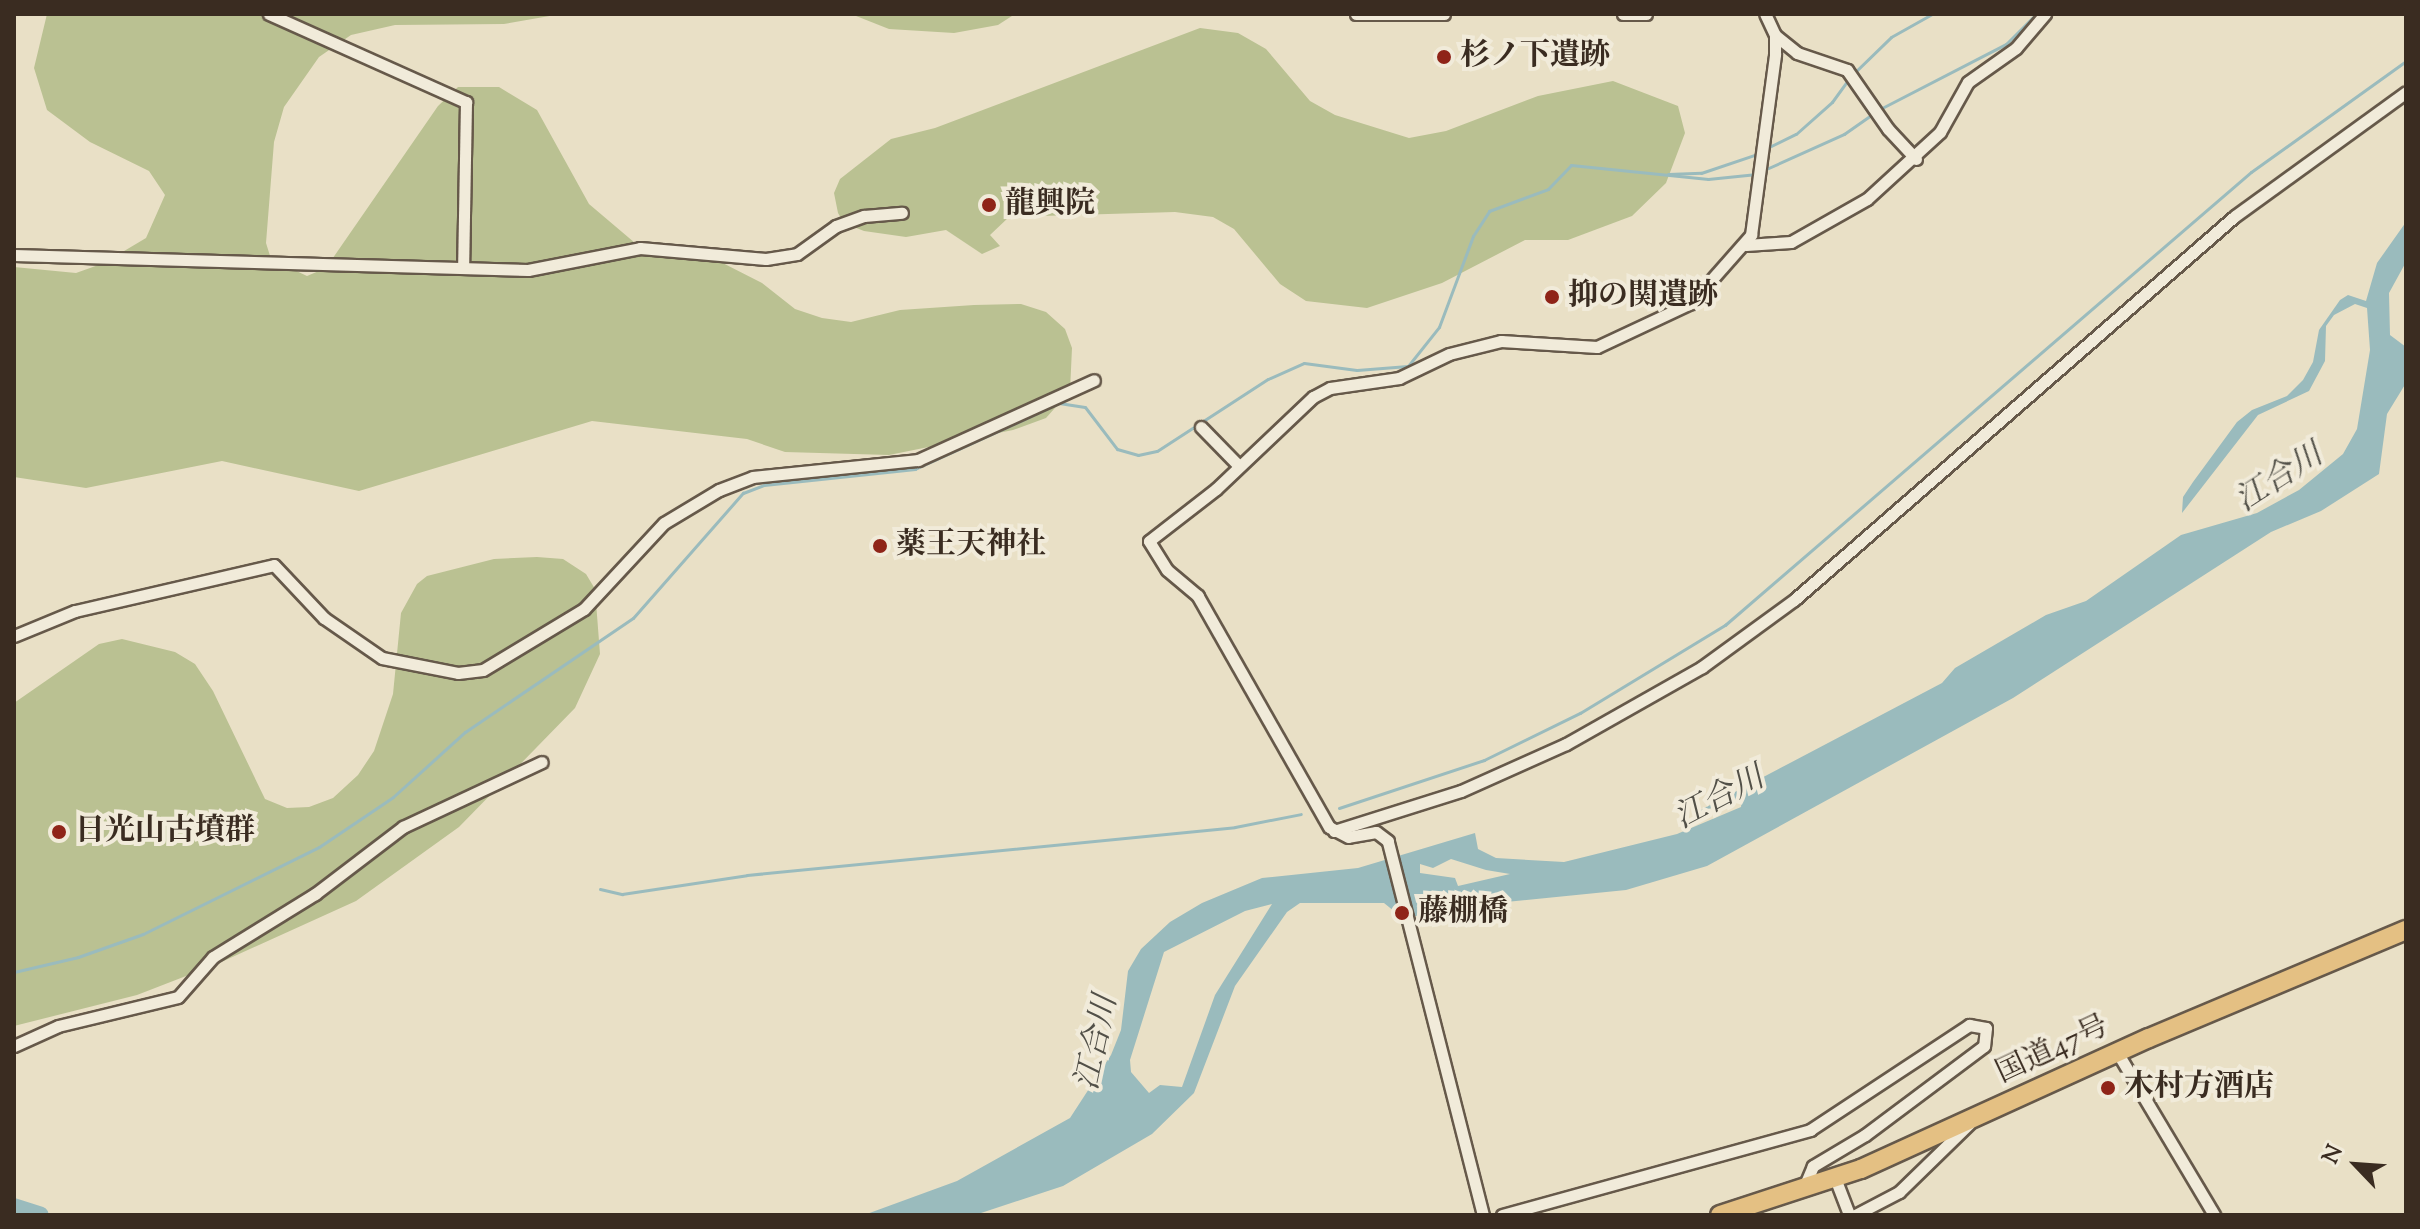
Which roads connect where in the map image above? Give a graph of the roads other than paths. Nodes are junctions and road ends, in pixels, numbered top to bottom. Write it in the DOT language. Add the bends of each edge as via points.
graph roads {
  1 [pos="269,14"];
  2 [pos="1356,14"];
  3 [pos="1444,14"];
  4 [pos="1623,14"];
  5 [pos="1646,14"];
  6 [pos="1765,14"];
  7 [pos="2045,14"];
  8 [pos="1775,35"];
  9 [pos="2406,92"];
  10 [pos="1916,159"];
  11 [pos="902,213"];
  12 [pos="1746,245"];
  13 [pos="14,255"];
  14 [pos="463,267"];
  15 [pos="1094,380"];
  16 [pos="1201,427"];
  17 [pos="1239,466"];
  18 [pos="14,636"];
  19 [pos="542,762"];
  20 [pos="1333,832"];
  21 [pos="2406,930"];
  22 [pos="14,1046"];
  23 [pos="2117,1052"];
  24 [pos="1975,1118"];
  25 [pos="1835,1178"];
  26 [pos="1803,1189"];
  27 [pos="1482,1212"];
  28 [pos="1502,1215"];
  29 [pos="1720,1215"];
  30 [pos="1849,1215"];
  31 [pos="1855,1215"];
  32 [pos="2214,1215"];
  1 -- 14 [label="street" via="466,102"];
  2 -- 3 [label="street"];
  4 -- 5 [label="street"];
  6 -- 8 [label="street"];
  7 -- 10 [label="street" via="2016,48 1968,82 1940,132"];
  8 -- 10 [label="street" via="1797,53 1852,75"];
  8 -- 12 [label="street"];
  9 -- 20 [label="street" via="2235,216 1794,600 1702,667 1566,744 1501,774"];
  10 -- 12 [label="street" via="1867,199 1808,233 1773,246"];
  11 -- 14 [label="street" via="864,216 836,226 797,254 766,259 653,248 549,269"];
  12 -- 17 [label="street" via="1691,303 1611,343 1583,347 1501,341 1449,354 1399,378 1330,388 1313,397"];
  13 -- 14 [label="street"];
  15 -- 18 [label="street" via="918,460 753,477 719,490 664,523 584,609 483,670 458,673 382,658 324,618 274,565 75,611"];
  16 -- 17 [label="street"];
  17 -- 20 [label="street" via="1161,527 1149,541 1150,548 1198,596"];
  19 -- 22 [label="street" via="403,827 315,894 213,957 178,997 58,1026"];
  20 -- 27 [label="street" via="1348,837 1376,832 1388,841"];
  21 -- 23 [label="highway, 国道47号"];
  23 -- 24 [label="highway, 国道47号"];
  23 -- 32 [label="street"];
  24 -- 25 [label="highway, 国道47号"];
  24 -- 31 [label="street" via="1899,1192"];
  25 -- 26 [label="highway, 国道47号"];
  25 -- 30 [label="street"];
  26 -- 28 [label="street" via="1813,1166 1865,1135 1984,1046 1986,1028 1969,1025 1810,1130"];
  26 -- 29 [label="highway, 国道47号"];
}
